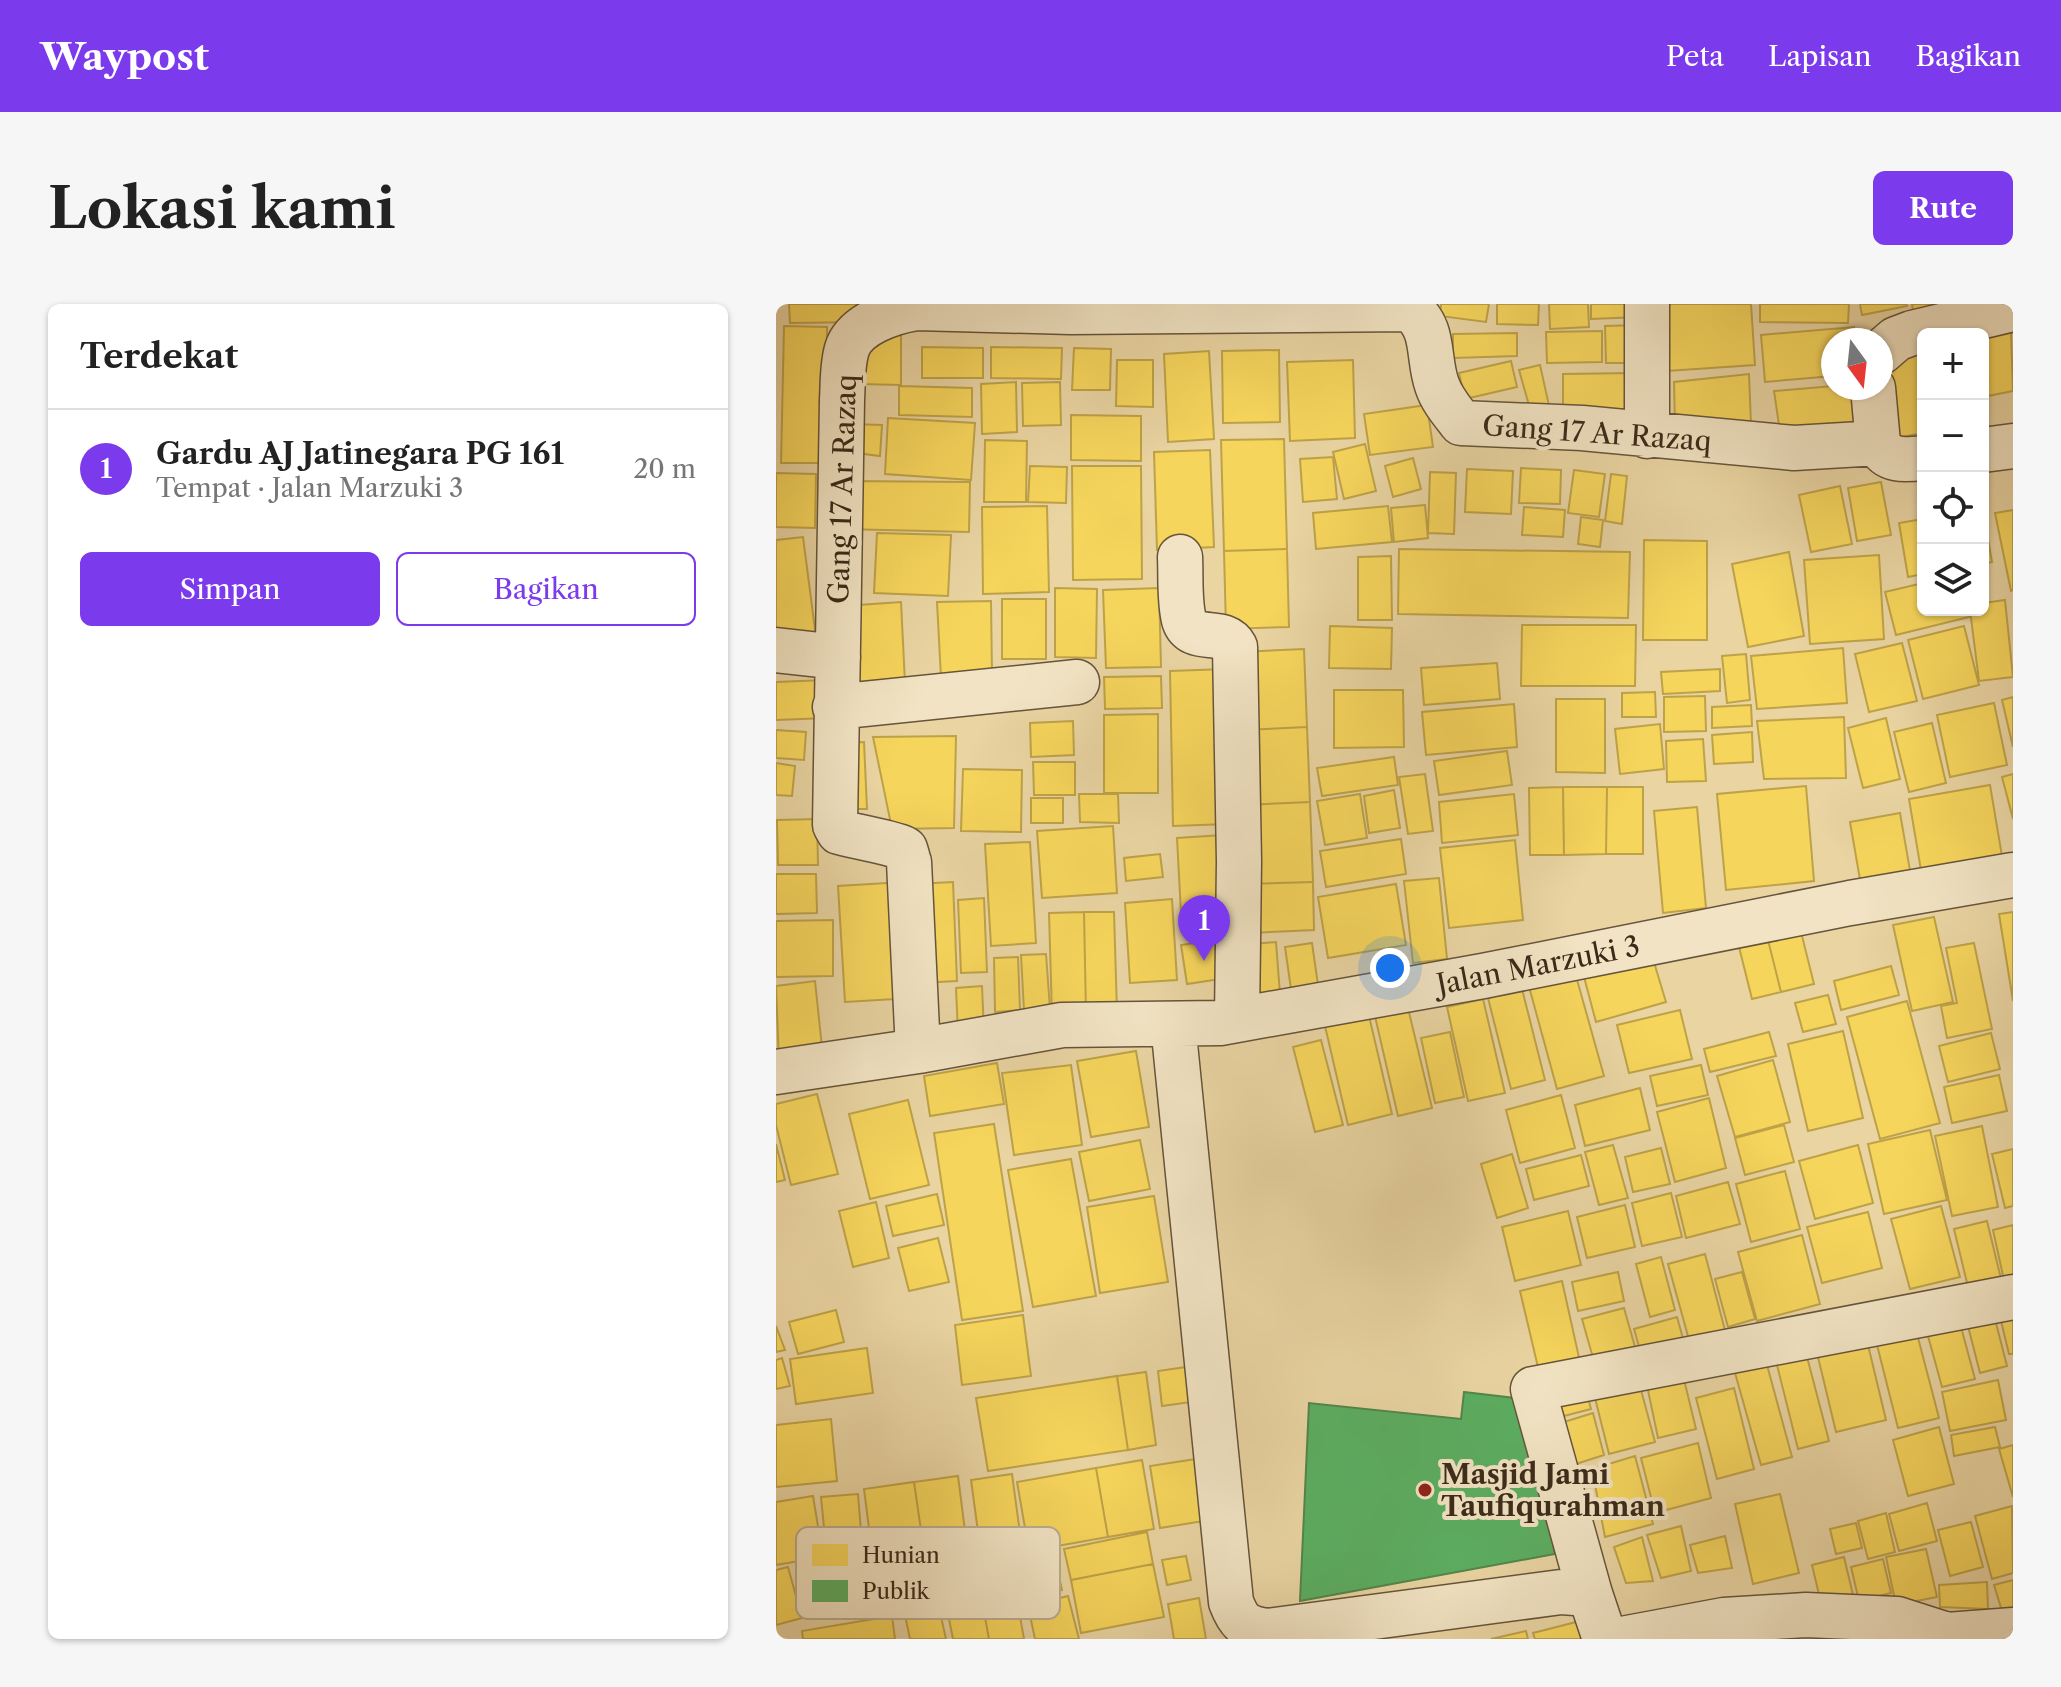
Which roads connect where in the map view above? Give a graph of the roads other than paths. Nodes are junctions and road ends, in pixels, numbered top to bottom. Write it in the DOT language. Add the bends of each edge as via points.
graph roads {
  1 [pos="1647,304"];
  2 [pos="1170,307"];
  3 [pos="1365,307"];
  4 [pos="2013,309"];
  5 [pos="1893,342"];
  6 [pos="1874,400"];
  7 [pos="1647,436"];
  8 [pos="1878,443"];
  9 [pos="2013,446"];
  10 [pos="1989,449"];
  11 [pos="1917,458"];
  12 [pos="1180,557"];
  13 [pos="776,650"];
  14 [pos="838,657"];
  15 [pos="1077,682"];
  16 [pos="835,707"];
  17 [pos="2013,875"];
  18 [pos="1237,1019"];
  19 [pos="1173,1024"];
  20 [pos="918,1051"];
  21 [pos="776,1072"];
  22 [pos="2013,1297"];
  23 [pos="1590,1594"];
  24 [pos="2013,1630"];
  25 [pos="1605,1639"];
  26 [pos="1622,1639"];
  1 -- 7 [label="street"];
  2 -- 3 [label="street, Gang 17 Ar Razaq"];
  2 -- 14 [label="street, Gang 17 Ar Razaq" via="916,308 861,330 846,350 842,400"];
  3 -- 7 [label="street, Gang 17 Ar Razaq" via="1410,309 1422,318 1438,388 1461,423"];
  4 -- 5 [label="street"];
  6 -- 8 [label="street"];
  7 -- 8 [label="street, Gang 17 Ar Razaq" via="1794,448"];
  8 -- 11 [label="street" via="1895,459"];
  9 -- 10 [label="street"];
  12 -- 18 [label="street" via="1189,629 1224,636 1235,647"];
  13 -- 14 [label="street"];
  14 -- 16 [label="street, Gang 17 Ar Razaq"];
  15 -- 16 [label="street"];
  16 -- 20 [label="street, Gang 17 Ar Razaq" via="836,829 900,845 909,862"];
  17 -- 18 [label="street, Jalan Marzuki 3"];
  18 -- 19 [label="street, Jalan Marzuki 3"];
  19 -- 20 [label="street, Jalan Marzuki 3" via="1062,1025"];
  19 -- 23 [label="street" via="1231,1602 1238,1620 1248,1628 1268,1631 1561,1592"];
  20 -- 21 [label="street, Jalan Marzuki 3"];
  22 -- 23 [label="street" via="1533,1389"];
  23 -- 25 [label="street"];
  24 -- 26 [label="street" via="1947,1635 1897,1619 1806,1615 1724,1620"];
}
